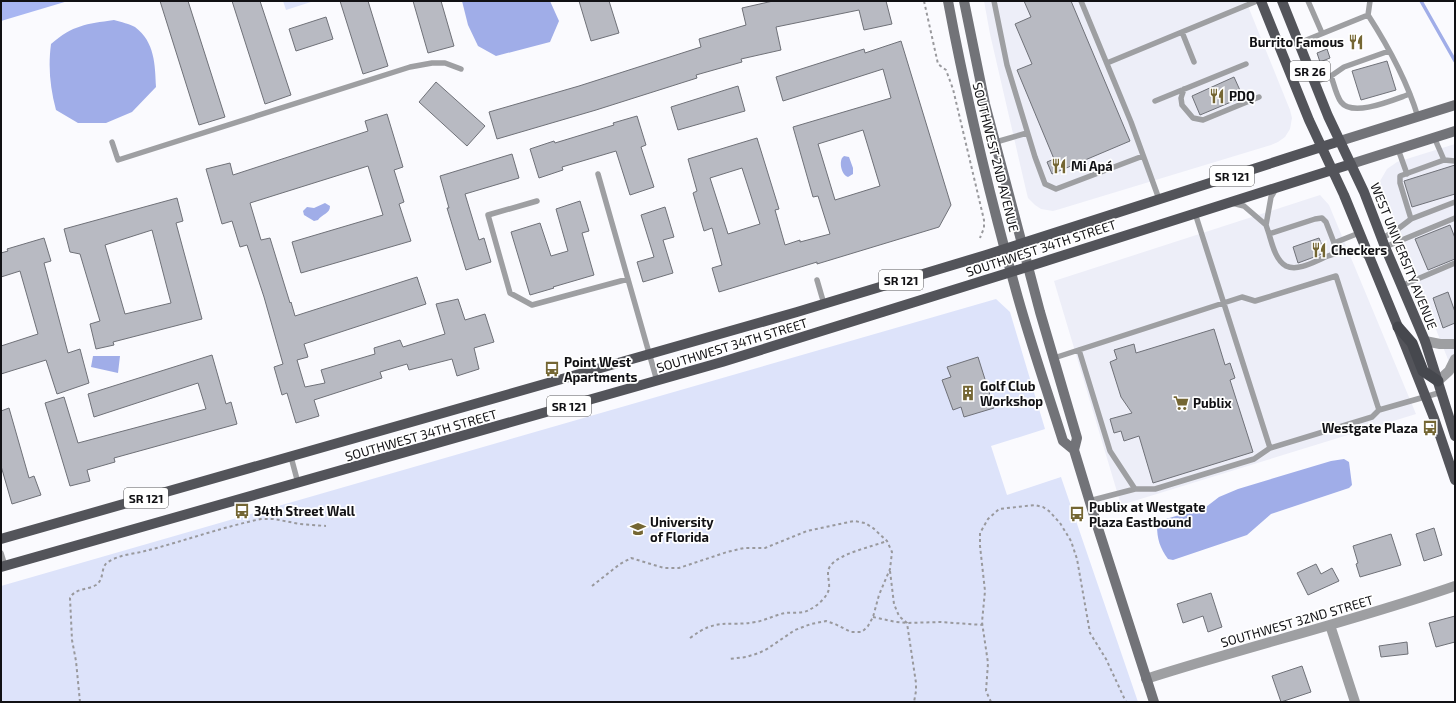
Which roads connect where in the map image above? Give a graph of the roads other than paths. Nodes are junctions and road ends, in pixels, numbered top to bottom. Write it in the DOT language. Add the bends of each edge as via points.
graph roads {
  1 [pos="948,1"];
  2 [pos="964,1"];
  3 [pos="994,1"];
  4 [pos="1081,1"];
  5 [pos="1257,1"];
  6 [pos="1261,1"];
  7 [pos="1282,1"];
  8 [pos="1308,1"];
  9 [pos="1370,1"];
  10 [pos="1368,15"];
  11 [pos="1182,32"];
  12 [pos="1322,33"];
  13 [pos="1299,43"];
  14 [pos="1389,51"];
  15 [pos="1194,62"];
  16 [pos="1107,63"];
  17 [pos="1246,64"];
  18 [pos="461,69"];
  19 [pos="1331,76"];
  20 [pos="1315,82"];
  21 [pos="1184,89"];
  22 [pos="1410,94"];
  23 [pos="1259,97"];
  24 [pos="1155,101"];
  25 [pos="1454,105"];
  26 [pos="1418,117"];
  27 [pos="1455,131"];
  28 [pos="1027,133"];
  29 [pos="1434,137"];
  30 [pos="1340,141"];
  31 [pos="112,142"];
  32 [pos="996,142"];
  33 [pos="1322,147"];
  34 [pos="1398,149"];
  35 [pos="1143,156"];
  36 [pos="1444,160"];
  37 [pos="1455,161"];
  38 [pos="1351,164"];
  39 [pos="1332,169"];
  40 [pos="598,174"];
  41 [pos="1407,174"];
  42 [pos="1277,187"];
  43 [pos="1159,199"];
  44 [pos="537,201"];
  45 [pos="1230,202"];
  46 [pos="1455,202"];
  47 [pos="1195,213"];
  48 [pos="1455,218"];
  49 [pos="1411,219"];
  50 [pos="1266,225"];
  51 [pos="1360,233"];
  52 [pos="1268,234"];
  53 [pos="1022,243"];
  54 [pos="1334,243"];
  55 [pos="1384,243"];
  56 [pos="1005,249"];
  57 [pos="1338,253"];
  58 [pos="1370,259"];
  59 [pos="1455,262"];
  60 [pos="1028,267"];
  61 [pos="1011,272"];
  62 [pos="628,279"];
  63 [pos="817,280"];
  64 [pos="1401,286"];
  65 [pos="1224,303"];
  66 [pos="824,304"];
  67 [pos="1398,327"];
  68 [pos="1425,341"];
  69 [pos="1455,344"];
  70 [pos="1079,350"];
  71 [pos="649,354"];
  72 [pos="1054,358"];
  73 [pos="1455,359"];
  74 [pos="658,381"];
  75 [pos="1440,387"];
  76 [pos="1426,397"];
  77 [pos="1380,410"];
  78 [pos="1455,436"];
  79 [pos="1270,448"];
  80 [pos="1074,450"];
  81 [pos="291,457"];
  82 [pos="1455,480"];
  83 [pos="298,483"];
  84 [pos="1135,489"];
  85 [pos="1089,501"];
  86 [pos="1,539"];
  87 [pos="1,553"];
  88 [pos="3,567"];
  89 [pos="1455,586"];
  90 [pos="1330,625"];
  91 [pos="1146,679"];
  92 [pos="1154,702"];
  93 [pos="1355,702"];
  1 -- 56 [label="main road, SOUTHWEST 2ND AVENUE" via="961,67"];
  2 -- 32 [label="main road, SOUTHWEST 2ND AVENUE" via="976,65"];
  3 -- 28 [label="lane" via="1007,65"];
  4 -- 16 [label="lane"];
  5 -- 11 [label="lane"];
  6 -- 33 [label="main road, SR 26"];
  7 -- 13 [label="main road, WEST UNIVERSITY AVENUE / SR 26"];
  8 -- 12 [label="lane"];
  9 -- 10 [label="lane"];
  10 -- 12 [label="lane"];
  10 -- 14 [label="lane"];
  11 -- 15 [label="lane"];
  11 -- 16 [label="lane"];
  12 -- 13 [label="lane"];
  13 -- 20 [label="main road, WEST UNIVERSITY AVENUE / SR 26"];
  14 -- 19 [label="lane" via="1344,67"];
  14 -- 22 [label="lane"];
  16 -- 35 [label="lane"];
  17 -- 21 [label="lane"];
  18 -- 31 [label="lane" via="446,63 410,67 118,160"];
  19 -- 20 [label="lane"];
  19 -- 22 [label="lane" via="1341,102 1352,108 1368,108"];
  20 -- 30 [label="main road, WEST UNIVERSITY AVENUE / SR 26"];
  21 -- 23 [label="lane" via="1182,106 1194,118 1203,120"];
  21 -- 24 [label="lane"];
  22 -- 26 [label="lane"];
  25 -- 26 [label="main road, SR 121"];
  26 -- 30 [label="main road, SR 121"];
  27 -- 29 [label="main road, SR 121"];
  28 -- 32 [label="lane"];
  28 -- 35 [label="lane" via="1045,184 1056,189"];
  29 -- 34 [label="main road, SR 121"];
  29 -- 36 [label="lane"];
  30 -- 33 [label="main road, SOUTHWEST 34TH STREET / SR 121"];
  30 -- 38 [label="main road, WEST UNIVERSITY AVENUE / SR 26"];
  32 -- 53 [label="main road, SOUTHWEST 2ND AVENUE"];
  33 -- 39 [label="main road, SR 26"];
  33 -- 43 [label="main road, SOUTHWEST 34TH STREET / SR 121"];
  34 -- 38 [label="main road, SR 121"];
  34 -- 41 [label="lane"];
  35 -- 43 [label="lane"];
  36 -- 37 [label="lane"];
  36 -- 41 [label="lane"];
  38 -- 39 [label="main road, SOUTHWEST 34TH STREET / SR 121"];
  38 -- 55 [label="main road, WEST UNIVERSITY AVENUE / SR 26"];
  39 -- 42 [label="main road, SOUTHWEST 34TH STREET / SR 121"];
  39 -- 51 [label="main road, SR 26"];
  40 -- 62 [label="lane"];
  41 -- 49 [label="lane" via="1400,176 1400,183"];
  42 -- 45 [label="main road, SOUTHWEST 34TH STREET / SR 121"];
  42 -- 50 [label="lane" via="1266,217"];
  43 -- 53 [label="main road, SOUTHWEST 34TH STREET / SR 121"];
  44 -- 62 [label="lane" via="488,215 510,293 532,305"];
  45 -- 47 [label="main road, SOUTHWEST 34TH STREET / SR 121"];
  45 -- 50 [label="lane" via="1244,206"];
  46 -- 49 [label="lane"];
  47 -- 60 [label="main road, SOUTHWEST 34TH STREET / SR 121"];
  47 -- 65 [label="lane"];
  48 -- 55 [label="lane"];
  49 -- 55 [label="lane"];
  50 -- 52 [label="lane"];
  51 -- 54 [label="lane"];
  51 -- 58 [label="main road, SR 26"];
  52 -- 54 [label="lane" via="1322,218"];
  52 -- 57 [label="lane" via="1280,260 1293,268"];
  53 -- 56 [label="main road, SOUTHWEST 34TH STREET / SR 121"];
  53 -- 60 [label="main road, SOUTHWEST 2ND AVENUE"];
  54 -- 57 [label="lane"];
  55 -- 64 [label="main road, WEST UNIVERSITY AVENUE / SR 26"];
  56 -- 61 [label="main road, SOUTHWEST 2ND AVENUE"];
  56 -- 66 [label="main road, SOUTHWEST 34TH STREET / SR 121"];
  57 -- 58 [label="lane" via="1357,251"];
  58 -- 67 [label="main road, SR 26"];
  59 -- 64 [label="lane"];
  60 -- 61 [label="main road, SOUTHWEST 34TH STREET / SR 121"];
  60 -- 72 [label="main road, SOUTHWEST 2ND AVENUE"];
  61 -- 74 [label="main road, SOUTHWEST 34TH STREET / SR 121"];
  61 -- 80 [label="main road, SOUTHWEST 2ND AVENUE" via="1063,441"];
  62 -- 71 [label="lane"];
  63 -- 66 [label="lane"];
  64 -- 68 [label="main road, WEST UNIVERSITY AVENUE / SR 26"];
  65 -- 70 [label="lane"];
  65 -- 77 [label="lane" via="1242,297 1255,301 1336,276"];
  65 -- 79 [label="lane"];
  66 -- 71 [label="main road, SOUTHWEST 34TH STREET / SR 121"];
  67 -- 75 [label="highway" via="1412,343 1423,371"];
  67 -- 76 [label="main road, SR 26"];
  68 -- 69 [label="street"];
  68 -- 75 [label="main road, WEST UNIVERSITY AVENUE / SR 26"];
  70 -- 72 [label="lane"];
  70 -- 84 [label="lane" via="1110,451"];
  71 -- 74 [label="lane"];
  71 -- 81 [label="main road, SOUTHWEST 34TH STREET / SR 121"];
  72 -- 80 [label="main road, SOUTHWEST 2ND AVENUE" via="1077,438"];
  73 -- 75 [label="street"];
  74 -- 83 [label="main road, SOUTHWEST 34TH STREET / SR 121"];
  75 -- 76 [label="lane"];
  75 -- 78 [label="main road, WEST UNIVERSITY AVENUE / SR 26"];
  76 -- 77 [label="lane"];
  76 -- 82 [label="main road, SR 26"];
  77 -- 79 [label="lane" via="1372,417"];
  79 -- 84 [label="lane" via="1246,462 1155,489"];
  80 -- 85 [label="main road, SOUTHWEST 2ND AVENUE"];
  81 -- 83 [label="lane"];
  81 -- 86 [label="main road, SOUTHWEST 34TH STREET / SR 121"];
  83 -- 88 [label="main road, SOUTHWEST 34TH STREET / SR 121"];
  84 -- 85 [label="lane"];
  85 -- 91 [label="main road, SOUTHWEST 2ND AVENUE"];
  87 -- 88 [label="lane"];
  89 -- 90 [label="street, SOUTHWEST 32ND STREET"];
  90 -- 91 [label="street, SOUTHWEST 32ND STREET"];
  90 -- 93 [label="street"];
  91 -- 92 [label="main road, SOUTHWEST 2ND AVENUE"];
}
